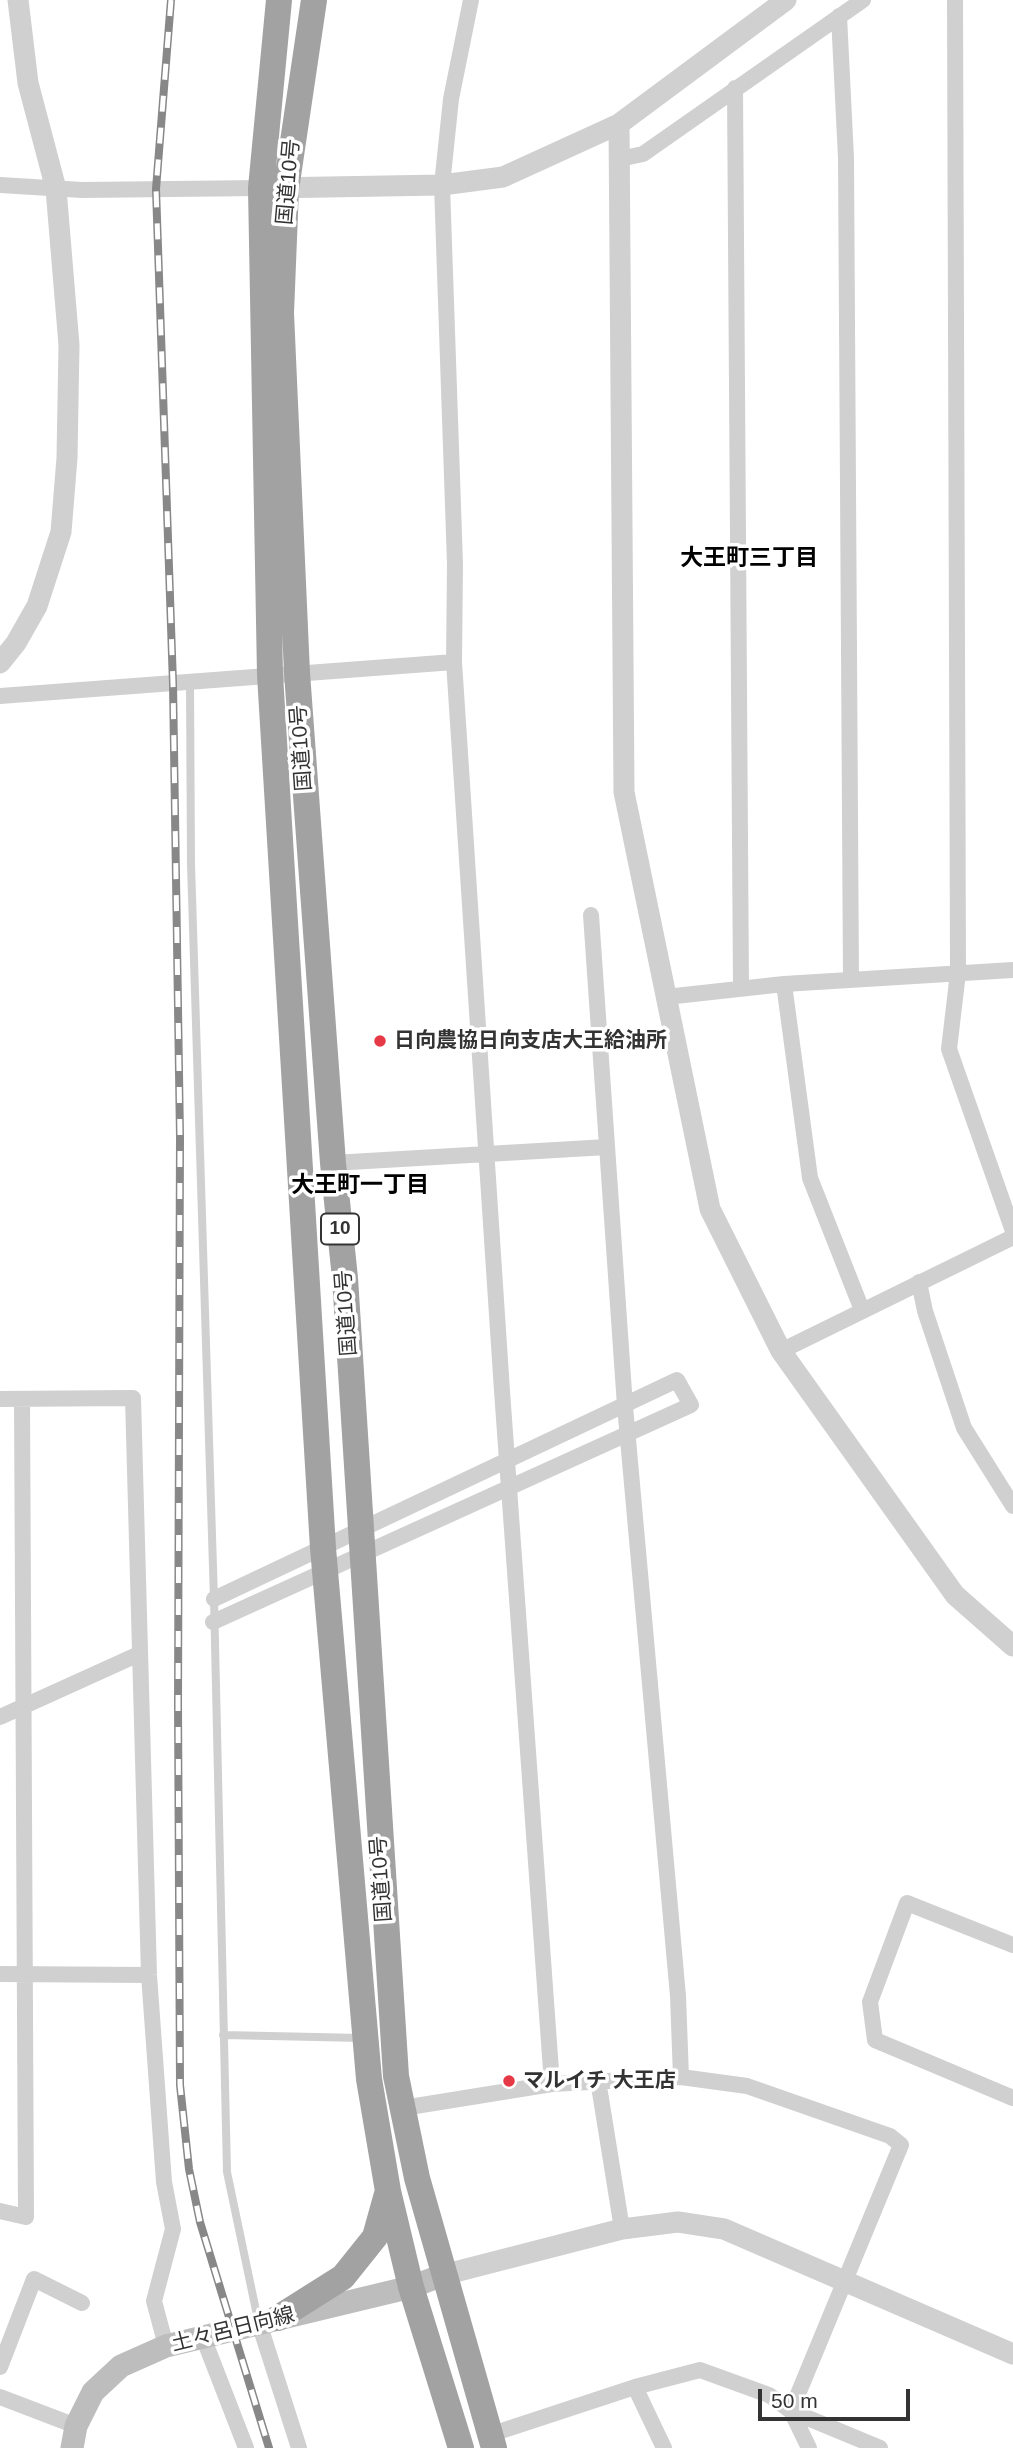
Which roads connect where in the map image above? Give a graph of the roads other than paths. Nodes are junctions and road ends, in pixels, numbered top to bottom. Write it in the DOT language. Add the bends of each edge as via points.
graph roads {
  1 [pos="18,0"];
  2 [pos="279,0"];
  3 [pos="314,0"];
  4 [pos="471,0"];
  5 [pos="786,0"];
  6 [pos="863,0"];
  7 [pos="955,0"];
  8 [pos="839,16"];
  9 [pos="735,88"];
  10 [pos="619,124"];
  11 [pos="619,155"];
  12 [pos="442,184"];
  13 [pos="0,185"];
  14 [pos="274,188"];
  15 [pos="56,189"];
  16 [pos="454,662"];
  17 [pos="0,663"];
  18 [pos="297,673"];
  19 [pos="270,675"];
  20 [pos="190,683"];
  21 [pos="0,696"];
  22 [pos="591,915"];
  23 [pos="1013,970"];
  24 [pos="958,973"];
  25 [pos="851,980"];
  26 [pos="784,984"];
  27 [pos="741,988"];
  28 [pos="666,998"];
  29 [pos="607,1147"];
  30 [pos="486,1154"];
  31 [pos="333,1163"];
  32 [pos="1013,1231"];
  33 [pos="1013,1237"];
  34 [pos="919,1282"];
  35 [pos="862,1310"];
  36 [pos="781,1351"];
  37 [pos="0,1399"];
  38 [pos="22,1399"];
  39 [pos="625,1406"];
  40 [pos="627,1435"];
  41 [pos="507,1461"];
  42 [pos="509,1486"];
  43 [pos="1013,1506"];
  44 [pos="361,1541"];
  45 [pos="324,1559"];
  46 [pos="214,1599"];
  47 [pos="213,1622"];
  48 [pos="1013,1646"];
  49 [pos="139,1654"];
  50 [pos="23,1706"];
  51 [pos="0,1717"];
  52 [pos="1013,1945"];
  53 [pos="0,1974"];
  54 [pos="26,1975"];
  55 [pos="149,1975"];
  56 [pos="223,2035"];
  57 [pos="365,2038"];
  58 [pos="681,2077"];
  59 [pos="598,2080"];
  60 [pos="552,2084"];
  61 [pos="1013,2098"];
  62 [pos="403,2108"];
  63 [pos="388,2192"];
  64 [pos="0,2211"];
  65 [pos="622,2229"];
  66 [pos="443,2275"];
  67 [pos="846,2283"];
  68 [pos="411,2287"];
  69 [pos="82,2303"];
  70 [pos="269,2321"];
  71 [pos="203,2337"];
  72 [pos="166,2346"];
  73 [pos="1013,2354"];
  74 [pos="0,2367"];
  75 [pos="635,2387"];
  76 [pos="0,2397"];
  77 [pos="791,2411"];
  78 [pos="74,2437"];
  79 [pos="491,2442"];
  80 [pos="246,2448"];
  81 [pos="299,2448"];
  82 [pos="460,2448"];
  83 [pos="664,2448"];
  84 [pos="809,2448"];
  85 [pos="880,2448"];
  1 -- 15 [label="street" via="28,83"];
  2 -- 14 [label="highway, 国道10号 / 10"];
  3 -- 14 [label="highway, 国道10号 / 10"];
  4 -- 12 [label="street" via="451,99"];
  5 -- 10 [label="street"];
  6 -- 8 [label="street"];
  7 -- 24 [label="street"];
  8 -- 9 [label="street"];
  8 -- 25 [label="street" via="846,158"];
  9 -- 11 [label="street" via="643,154"];
  9 -- 27 [label="street"];
  10 -- 11 [label="street"];
  10 -- 12 [label="street" via="503,177"];
  11 -- 28 [label="street" via="624,792"];
  12 -- 14 [label="street"];
  12 -- 16 [label="street"];
  13 -- 15 [label="street"];
  14 -- 15 [label="street"];
  14 -- 18 [label="highway, 国道10号 / 10"];
  14 -- 19 [label="highway, 国道10号 / 10"];
  15 -- 17 [label="street" via="69,345 61,532 37,606"];
  16 -- 18 [label="street"];
  16 -- 30 [label="street"];
  18 -- 19 [label="street"];
  18 -- 31 [label="highway, 国道10号 / 10"];
  19 -- 20 [label="street"];
  19 -- 45 [label="highway, 国道10号 / 10"];
  20 -- 21 [label="street"];
  20 -- 46 [label="lane" via="191,864"];
  22 -- 29 [label="street"];
  23 -- 24 [label="street"];
  24 -- 25 [label="street"];
  24 -- 32 [label="street" via="949,1049"];
  25 -- 26 [label="street"];
  26 -- 27 [label="street"];
  26 -- 35 [label="street" via="810,1178"];
  27 -- 28 [label="street"];
  28 -- 36 [label="street" via="710,1209"];
  29 -- 30 [label="street"];
  29 -- 39 [label="street"];
  30 -- 31 [label="street"];
  30 -- 41 [label="street"];
  31 -- 44 [label="highway, 国道10号 / 10"];
  33 -- 34 [label="street"];
  34 -- 35 [label="street"];
  34 -- 43 [label="street" via="964,1428"];
  35 -- 36 [label="street"];
  36 -- 48 [label="street" via="955,1595"];
  37 -- 38 [label="street"];
  38 -- 49 [label="street" via="133,1398"];
  38 -- 50 [label="street"];
  39 -- 40 [label="street"];
  39 -- 40 [label="street" via="677,1380 691,1405"];
  39 -- 41 [label="street"];
  40 -- 42 [label="street"];
  40 -- 58 [label="street" via="678,1996"];
  41 -- 42 [label="street"];
  41 -- 44 [label="street"];
  42 -- 44 [label="street"];
  42 -- 60 [label="street"];
  44 -- 45 [label="street"];
  44 -- 45 [label="street"];
  44 -- 62 [label="highway, 国道10号 / 10" via="395,2062"];
  45 -- 46 [label="street"];
  45 -- 47 [label="street"];
  45 -- 57 [label="highway, 国道10号 / 10"];
  46 -- 47 [label="lane"];
  47 -- 56 [label="lane"];
  49 -- 50 [label="street"];
  49 -- 55 [label="street"];
  50 -- 51 [label="street"];
  50 -- 54 [label="street"];
  52 -- 61 [label="street" via="907,1903 870,2002 875,2040"];
  53 -- 54 [label="street"];
  54 -- 55 [label="street"];
  54 -- 64 [label="street" via="26,2217"];
  55 -- 72 [label="street" via="164,2182 173,2229 154,2301"];
  56 -- 57 [label="lane"];
  56 -- 70 [label="lane" via="227,2172"];
  57 -- 63 [label="highway, 国道10号 / 10"];
  58 -- 59 [label="street"];
  58 -- 67 [label="street" via="747,2085 863,2124 901,2145"];
  59 -- 60 [label="street"];
  59 -- 65 [label="street"];
  60 -- 62 [label="street"];
  62 -- 66 [label="highway, 国道10号 / 10"];
  63 -- 68 [label="highway, 国道10号 / 10"];
  63 -- 70 [label="highway" via="375,2237 343,2277"];
  65 -- 66 [label="street"];
  65 -- 67 [label="street" via="678,2222 724,2229"];
  66 -- 68 [label="main road, 土々呂日向線"];
  66 -- 79 [label="highway, 国道10号 / 10"];
  67 -- 73 [label="street"];
  67 -- 77 [label="street"];
  68 -- 70 [label="main road, 土々呂日向線"];
  68 -- 82 [label="highway, 国道10号 / 10"];
  69 -- 74 [label="street" via="34,2279"];
  70 -- 71 [label="main road, 土々呂日向線"];
  70 -- 81 [label="street"];
  71 -- 72 [label="main road, 土々呂日向線"];
  71 -- 80 [label="street"];
  72 -- 78 [label="main road, 土々呂日向線" via="121,2365 93,2392"];
  75 -- 77 [label="street" via="700,2371 768,2395"];
  75 -- 79 [label="street"];
  75 -- 83 [label="street"];
  76 -- 78 [label="street"];
  77 -- 84 [label="street"];
  77 -- 85 [label="street"];
}
